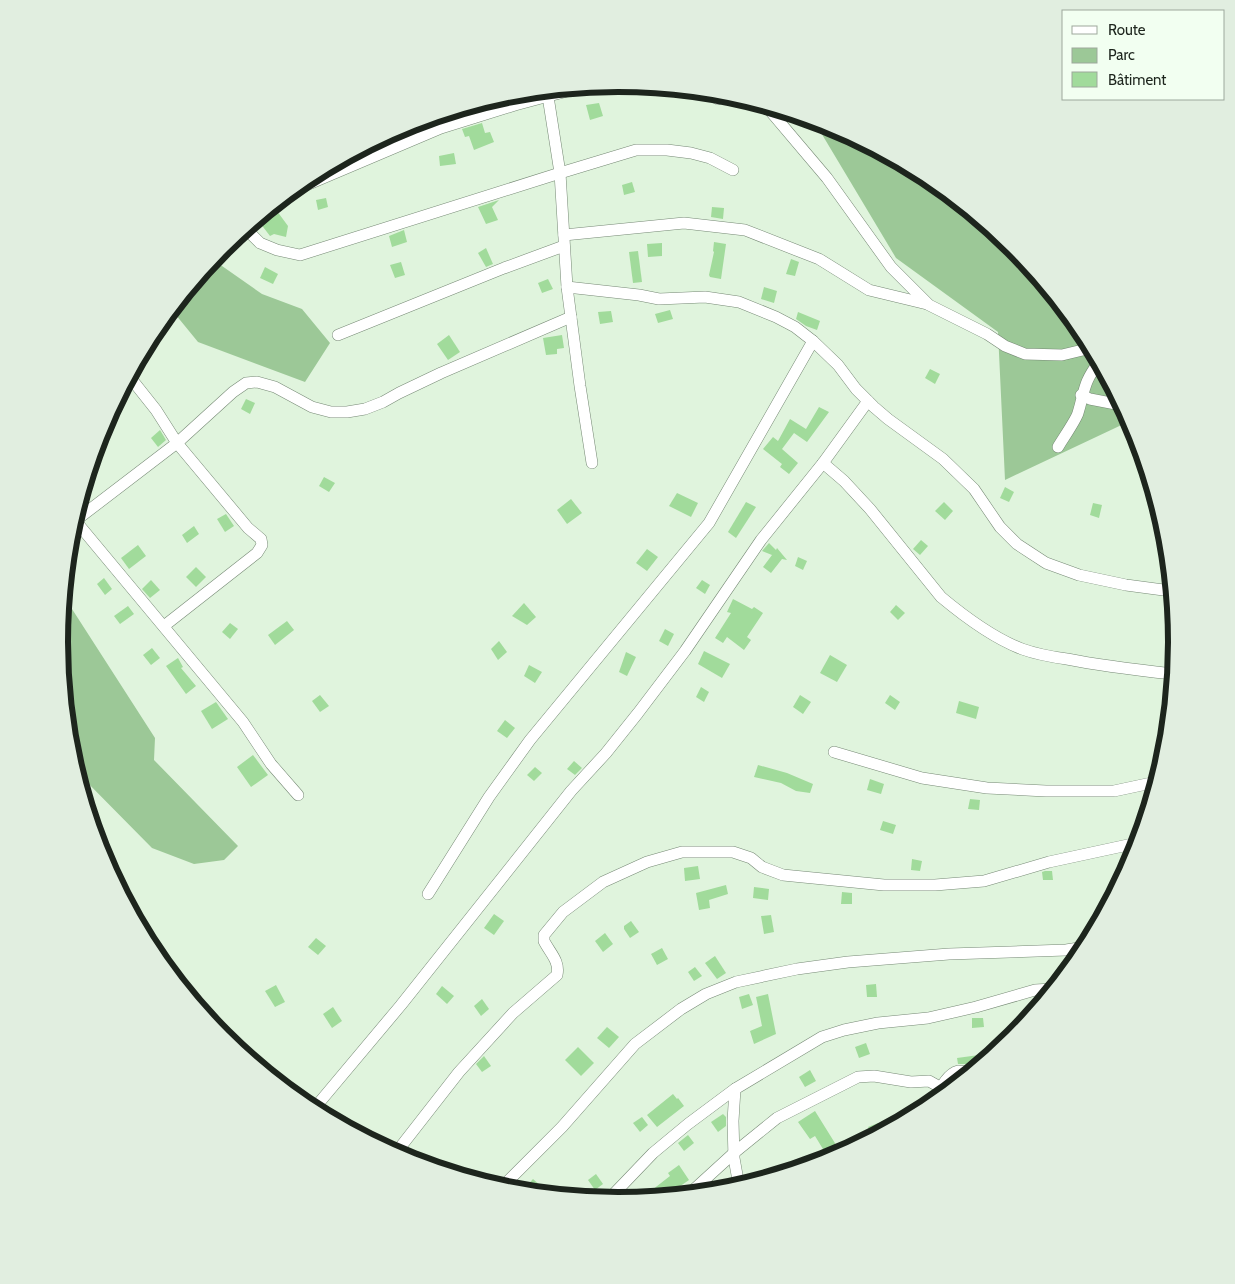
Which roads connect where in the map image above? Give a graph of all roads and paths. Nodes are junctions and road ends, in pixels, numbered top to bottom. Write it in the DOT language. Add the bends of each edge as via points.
graph roads {
  1 [pos="548,97"];
  2 [pos="524,101"];
  3 [pos="774,115"];
  4 [pos="733,170"];
  5 [pos="560,173"];
  6 [pos="324,177"];
  7 [pos="250,233"];
  8 [pos="564,241"];
  9 [pos="567,287"];
  10 [pos="929,305"];
  11 [pos="571,317"];
  12 [pos="338,335"];
  13 [pos="813,341"];
  14 [pos="1083,350"];
  15 [pos="1094,367"];
  16 [pos="132,385"];
  17 [pos="1081,395"];
  18 [pos="868,401"];
  19 [pos="1113,404"];
  20 [pos="177,443"];
  21 [pos="1058,447"];
  22 [pos="592,463"];
  23 [pos="823,463"];
  24 [pos="83,513"];
  25 [pos="80,527"];
  26 [pos="1165,590"];
  27 [pos="164,626"];
  28 [pos="1166,673"];
  29 [pos="834,752"];
  30 [pos="1149,783"];
  31 [pos="298,795"];
  32 [pos="1129,845"];
  33 [pos="428,894"];
  34 [pos="1075,949"];
  35 [pos="1044,989"];
  36 [pos="960,1072"];
  37 [pos="950,1079"];
  38 [pos="940,1087"];
  39 [pos="735,1090"];
  40 [pos="319,1103"];
  41 [pos="400,1147"];
  42 [pos="735,1152"];
  43 [pos="737,1178"];
  44 [pos="508,1181"];
  45 [pos="698,1185"];
  46 [pos="616,1192"];
  1 -- 5 [label="street"];
  2 -- 6 [label="street" via="441,128"];
  3 -- 10 [label="street" via="827,178 891,266"];
  4 -- 5 [label="street" via="710,158 667,150 636,150"];
  5 -- 7 [label="street" via="300,255 260,243"];
  5 -- 8 [label="street"];
  8 -- 9 [label="street"];
  8 -- 10 [label="street" via="684,223 746,230 819,260 869,290"];
  8 -- 12 [label="street"];
  9 -- 11 [label="street"];
  9 -- 13 [label="street" via="659,299 705,297 739,302 795,327"];
  10 -- 14 [label="street" via="1025,354 1062,355"];
  11 -- 20 [label="street" via="441,373 383,402 347,412 312,407 274,387 257,382 246,383"];
  11 -- 22 [label="street"];
  13 -- 18 [label="street"];
  13 -- 33 [label="street" via="709,522 530,740 489,797"];
  15 -- 17 [label="street"];
  16 -- 20 [label="street" via="156,410"];
  17 -- 19 [label="street"];
  17 -- 21 [label="street" via="1078,415"];
  18 -- 23 [label="street"];
  18 -- 26 [label="street" via="942,459 974,489 1016,544 1046,562 1079,575"];
  20 -- 24 [label="street"];
  20 -- 27 [label="street" via="248,528 261,539 262,545 257,553"];
  23 -- 28 [label="street" via="870,509 941,597 1001,640 1047,656 1105,667"];
  23 -- 40 [label="street" via="761,540 638,713"];
  25 -- 27 [label="street"];
  27 -- 31 [label="street"];
  29 -- 30 [label="street" via="922,778 986,788 1046,792 1114,791"];
  32 -- 41 [label="street" via="1050,862 984,881 935,884 884,885 783,875 734,852 682,852 647,862 603,882 563,912 544,935 559,968 557,975 514,1013 459,1072"];
  34 -- 44 [label="street" via="848,962 736,982 714,991 681,1009 635,1044 562,1127"];
  35 -- 39 [label="street" via="928,1018 878,1023 822,1037"];
  36 -- 37 [label="street" via="955,1072"];
  38 -- 42 [label="street" via="929,1081 858,1077 777,1118"];
  39 -- 42 [label="street"];
  39 -- 46 [label="street" via="653,1153"];
  42 -- 43 [label="street"];
  42 -- 45 [label="street"];
}
